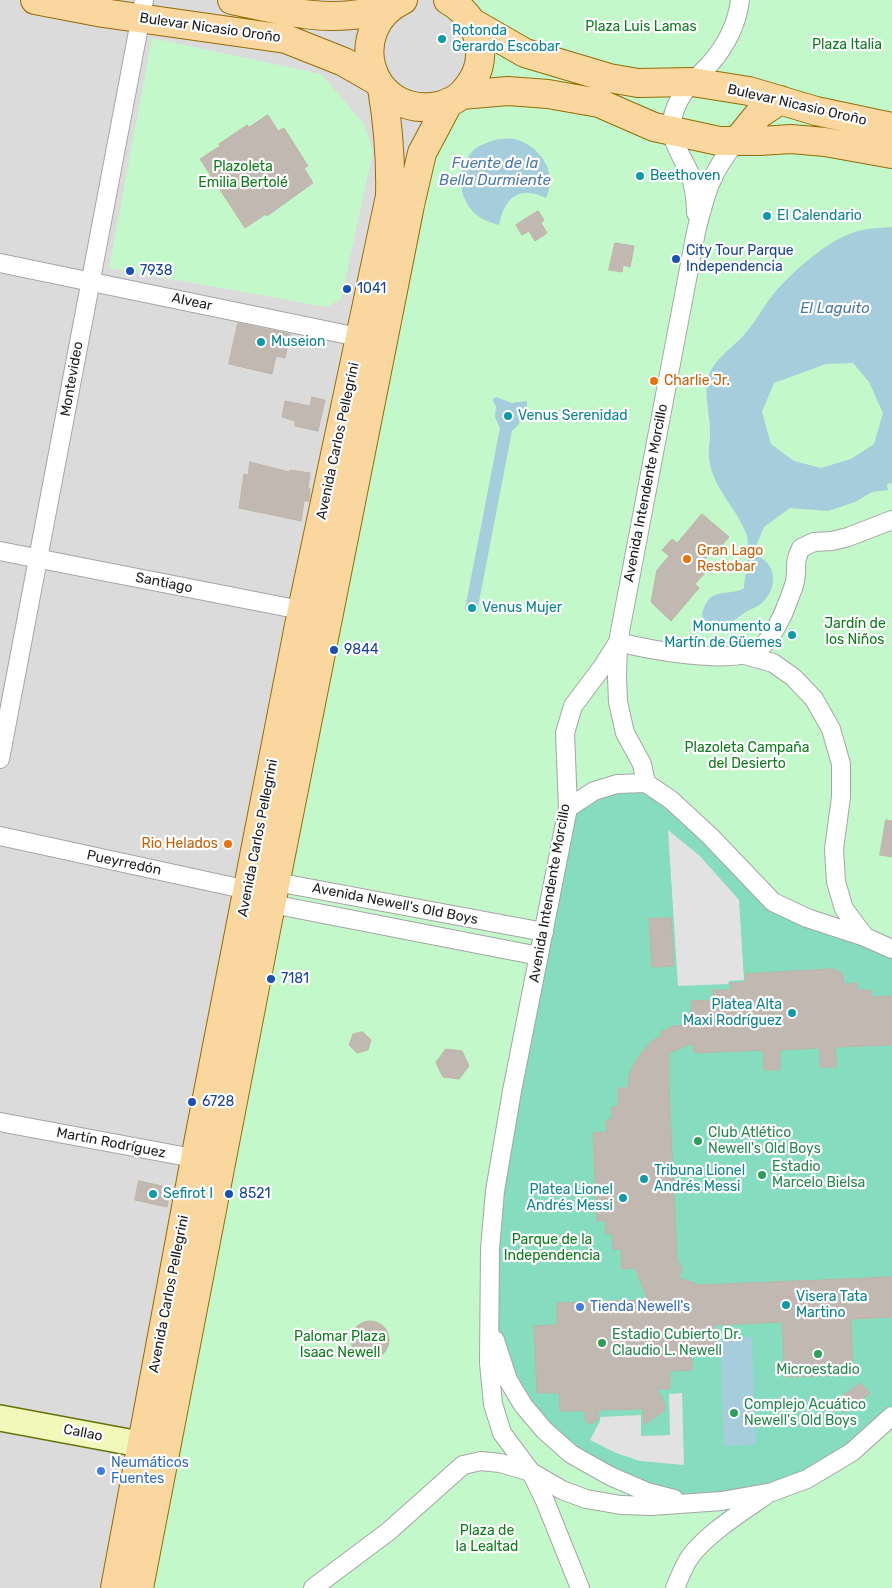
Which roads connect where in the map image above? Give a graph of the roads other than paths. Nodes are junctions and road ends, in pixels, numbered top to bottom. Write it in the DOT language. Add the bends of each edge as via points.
graph roads {
  1 [pos="35,0"];
  2 [pos="232,0"];
  3 [pos="740,0"];
  4 [pos="401,1"];
  5 [pos="142,9"];
  6 [pos="463,9"];
  7 [pos="692,82"];
  8 [pos="380,85"];
  9 [pos="455,99"];
  10 [pos="780,100"];
  11 [pos="892,127"];
  12 [pos="671,131"];
  13 [pos="737,141"];
  14 [pos="892,154"];
  15 [pos="696,232"];
  16 [pos="0,263"];
  17 [pos="90,281"];
  18 [pos="372,339"];
  19 [pos="892,520"];
  20 [pos="0,551"];
  21 [pos="39,558"];
  22 [pos="302,610"];
  23 [pos="329,616"];
  24 [pos="618,642"];
  25 [pos="744,655"];
  26 [pos="0,759"];
  27 [pos="646,783"];
  28 [pos="568,808"];
  29 [pos="0,836"];
  30 [pos="248,890"];
  31 [pos="274,893"];
  32 [pos="544,932"];
  33 [pos="865,937"];
  34 [pos="892,949"];
  35 [pos="539,956"];
  36 [pos="0,1122"];
  37 [pos="195,1159"];
  38 [pos="222,1163"];
  39 [pos="488,1310"];
  40 [pos="892,1416"];
  41 [pos="0,1418"];
  42 [pos="154,1447"];
  43 [pos="531,1472"];
  44 [pos="772,1492"];
  45 [pos="690,1502"];
  46 [pos="115,1588"];
  47 [pos="139,1588"];
  48 [pos="314,1588"];
  49 [pos="580,1588"];
  50 [pos="675,1588"];
  1 -- 5 [label="main road, Bulevar Nicasio Oroño" via="103,13"];
  2 -- 4 [label="main road, Bulevar Nicasio Oroño" via="288,12 327,16 365,13"];
  3 -- 7 [label="street" via="729,39"];
  4 -- 8 [label="main road" via="381,16 373,32 369,49 371,66"];
  5 -- 8 [label="main road, Bulevar Nicasio Oroño" via="286,39 344,62"];
  5 -- 17 [label="street, Montevideo"];
  6 -- 7 [label="main road, Bulevar Nicasio Oroño" via="525,53 609,78 638,83"];
  6 -- 9 [label="main road" via="478,34 481,60 470,85"];
  7 -- 10 [label="main road, Bulevar Nicasio Oroño" via="750,91"];
  7 -- 12 [label="street" via="675,107"];
  8 -- 9 [label="main road" via="408,106 438,106"];
  8 -- 18 [label="main road, Avenida Carlos Pellegrini" via="388,121 390,196"];
  9 -- 12 [label="main road, Bulevar Nicasio Oroño" via="508,92 573,98 599,103"];
  9 -- 18 [label="main road, Avenida Carlos Pellegrini" via="422,153"];
  10 -- 11 [label="main road, Bulevar Nicasio Oroño"];
  10 -- 13 [label="main road" via="759,114"];
  12 -- 13 [label="main road, Bulevar Nicasio Oroño" via="719,141"];
  12 -- 15 [label="street, Avenida Intendente Morcillo" via="696,197"];
  13 -- 14 [label="main road, Bulevar Nicasio Oroño" via="791,139"];
  13 -- 15 [label="street, Avenida Intendente Morcillo" via="714,173"];
  15 -- 24 [label="street, Avenida Intendente Morcillo"];
  16 -- 17 [label="street, Alvear"];
  17 -- 18 [label="street, Alvear"];
  17 -- 21 [label="street, Montevideo"];
  18 -- 22 [label="main road, Avenida Carlos Pellegrini"];
  18 -- 23 [label="main road, Avenida Carlos Pellegrini"];
  19 -- 25 [label="street" via="848,537 814,542 800,548 789,601 770,638 758,649"];
  20 -- 21 [label="street, Santiago"];
  21 -- 22 [label="street, Santiago"];
  21 -- 26 [label="street, Montevideo"];
  22 -- 23 [label="street, Santiago"];
  22 -- 30 [label="main road, Avenida Carlos Pellegrini"];
  23 -- 31 [label="main road, Avenida Carlos Pellegrini"];
  24 -- 25 [label="street" via="650,650 695,655"];
  24 -- 27 [label="street" via="618,702 625,732 642,764"];
  24 -- 28 [label="street, Avenida Intendente Morcillo" via="573,706 565,733"];
  25 -- 33 [label="street" via="773,663 793,677 814,699 831,728 841,764 841,796 834,849 836,882 844,909"];
  27 -- 28 [label="street" via="616,784 594,791"];
  27 -- 33 [label="street" via="678,806 773,902 807,918"];
  28 -- 32 [label="street, Avenida Intendente Morcillo"];
  29 -- 30 [label="street, Pueyrredón"];
  30 -- 31 [label="street, Avenida Newell's Old Boys"];
  30 -- 37 [label="main road, Avenida Carlos Pellegrini"];
  31 -- 32 [label="street, Avenida Newell's Old Boys"];
  31 -- 35 [label="street, Avenida Newell's Old Boys"];
  31 -- 38 [label="main road, Avenida Carlos Pellegrini"];
  32 -- 35 [label="street, Avenida Intendente Morcillo"];
  33 -- 34 [label="street"];
  35 -- 39 [label="street, Avenida Intendente Morcillo" via="494,1191"];
  36 -- 37 [label="street, Martín Rodríguez"];
  37 -- 38 [label="street, Martín Rodríguez"];
  37 -- 42 [label="main road, Avenida Carlos Pellegrini"];
  38 -- 42 [label="main road, Avenida Carlos Pellegrini"];
  39 -- 43 [label="street, Avenida Intendente Morcillo" via="493,1404 502,1433"];
  39 -- 45 [label="street" via="508,1380 524,1405 551,1436 571,1454 610,1476 646,1492"];
  40 -- 44 [label="street" via="852,1452 807,1479"];
  41 -- 42 [label="main road, Callao"];
  42 -- 46 [label="main road, Avenida Carlos Pellegrini"];
  42 -- 47 [label="main road, Avenida Carlos Pellegrini"];
  43 -- 45 [label="street" via="562,1490 601,1502 651,1506"];
  43 -- 48 [label="street" via="481,1461 463,1466 389,1531"];
  43 -- 49 [label="street"];
  44 -- 45 [label="street" via="722,1501"];
  44 -- 50 [label="street" via="707,1539 688,1558"];
}
